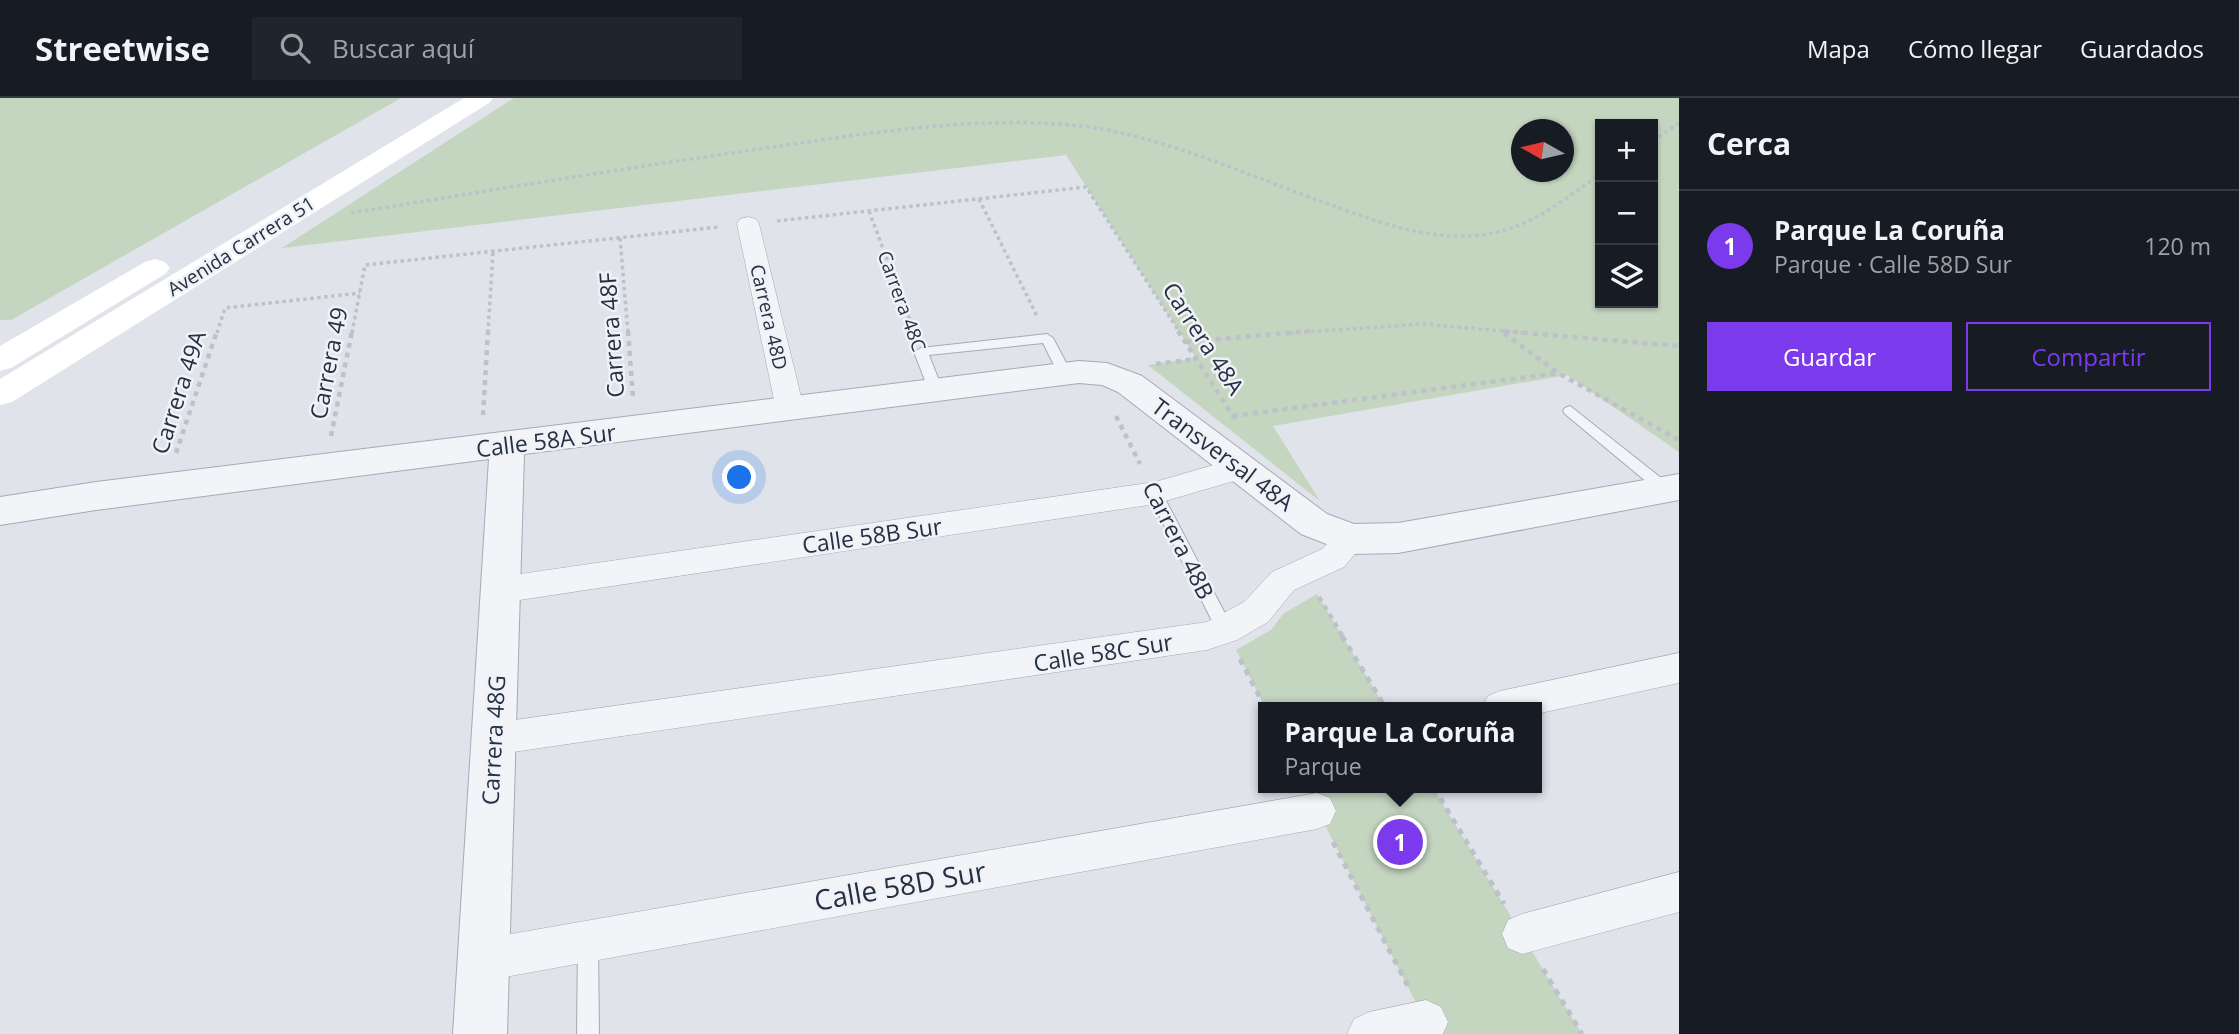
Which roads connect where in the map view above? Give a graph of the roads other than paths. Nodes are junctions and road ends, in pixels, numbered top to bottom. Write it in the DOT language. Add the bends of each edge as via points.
graph roads {
  1 [pos="443,98"];
  2 [pos="481,98"];
  3 [pos="748,224"];
  4 [pos="8,351"];
  5 [pos="1079,373"];
  6 [pos="936,391"];
  7 [pos="0,394"];
  8 [pos="790,409"];
  9 [pos="1570,411"];
  10 [pos="494,447"];
  11 [pos="1241,468"];
  12 [pos="1672,488"];
  13 [pos="1155,493"];
  14 [pos="0,511"];
  15 [pos="1352,539"];
  16 [pos="500,590"];
  17 [pos="1225,630"];
  18 [pos="1679,668"];
  19 [pos="1523,702"];
  20 [pos="493,739"];
  21 [pos="1317,811"];
  22 [pos="1679,892"];
  23 [pos="1522,934"];
  24 [pos="587,942"];
  25 [pos="483,960"];
  26 [pos="1426,1022"];
  27 [pos="480,1034"];
  28 [pos="588,1034"];
  29 [pos="1369,1034"];
  1 -- 4 [label="main road, Avenida Carrera 51"];
  2 -- 7 [label="main road, Avenida Carrera 51"];
  3 -- 8 [label="street, Carrera 48D"];
  5 -- 6 [label="street, Calle 58A Sur"];
  5 -- 6 [label="lane, Carrera 48C" via="1047,338 921,352"];
  5 -- 11 [label="street, Transversal 48A" via="1118,377 1130,384"];
  6 -- 8 [label="street, Calle 58A Sur"];
  8 -- 10 [label="street, Calle 58A Sur"];
  9 -- 12 [label="lane"];
  10 -- 14 [label="street, Calle 58A Sur"];
  10 -- 16 [label="street, Carrera 48G"];
  11 -- 13 [label="street, Calle 58B Sur"];
  11 -- 15 [label="street, Transversal 48A" via="1314,524"];
  12 -- 15 [label="street" via="1398,538"];
  13 -- 16 [label="street, Calle 58B Sur"];
  13 -- 17 [label="lane, Carrera 48B"];
  15 -- 17 [label="street, Calle 58C Sur" via="1333,558 1283,581 1256,612"];
  16 -- 20 [label="street, Carrera 48G"];
  17 -- 20 [label="street, Calle 58C Sur" via="1122,650"];
  18 -- 19 [label="street"];
  20 -- 25 [label="street, Carrera 48G"];
  21 -- 24 [label="street, Calle 58D Sur"];
  22 -- 23 [label="street"];
  24 -- 25 [label="street, Calle 58D Sur"];
  24 -- 28 [label="lane"];
  25 -- 27 [label="street, Carrera 48G"];
  26 -- 29 [label="street"];
}
